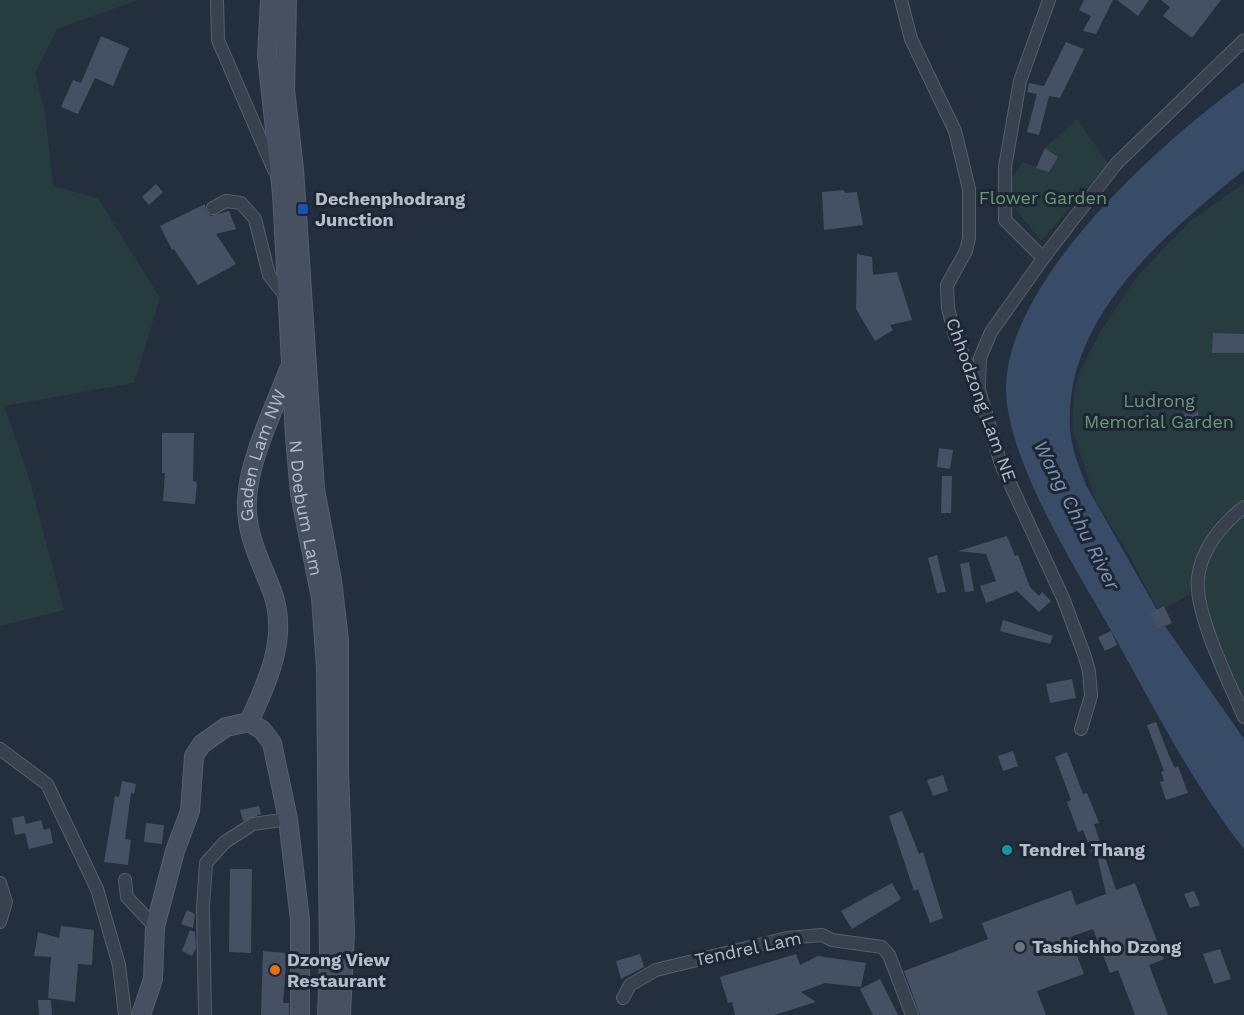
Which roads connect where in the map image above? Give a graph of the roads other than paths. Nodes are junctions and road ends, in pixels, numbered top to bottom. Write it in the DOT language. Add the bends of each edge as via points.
graph roads {
  1 [pos="217,0"];
  2 [pos="270,0"];
  3 [pos="287,0"];
  4 [pos="901,0"];
  5 [pos="1049,0"];
  6 [pos="1244,40"];
  7 [pos="282,194"];
  8 [pos="213,208"];
  9 [pos="1044,258"];
  10 [pos="288,299"];
  11 [pos="291,362"];
  12 [pos="979,390"];
  13 [pos="1244,507"];
  14 [pos="1244,717"];
  15 [pos="249,722"];
  16 [pos="1081,729"];
  17 [pos="0,749"];
  18 [pos="288,819"];
  19 [pos="125,880"];
  20 [pos="0,883"];
  21 [pos="0,922"];
  22 [pos="155,927"];
  23 [pos="622,998"];
  24 [pos="125,1015"];
  25 [pos="141,1015"];
  26 [pos="205,1015"];
  27 [pos="300,1015"];
  28 [pos="327,1015"];
  29 [pos="341,1015"];
  30 [pos="912,1015"];
  1 -- 7 [label="street" via="218,40 267,149"];
  2 -- 7 [label="main road, N Doebum Lam" via="267,56"];
  3 -- 29 [label="main road, N Doebum Lam" via="285,90 294,169 315,489 339,640 345,932"];
  4 -- 12 [label="street, Chhodzong Lam NE" via="911,39 955,131 969,189 969,238 947,285 948,308 955,336"];
  5 -- 9 [label="street" via="1020,81 1005,167 1005,220"];
  6 -- 9 [label="street" via="1116,165"];
  7 -- 10 [label="main road, N Doebum Lam"];
  8 -- 10 [label="street" via="226,201 241,203 255,219 269,275"];
  9 -- 12 [label="street" via="991,332 981,358"];
  10 -- 11 [label="main road, N Doebum Lam"];
  11 -- 15 [label="main road, Gaden Lam NW" via="255,461 247,498 249,534 273,594 279,626 274,662"];
  11 -- 28 [label="main road, N Doebum Lam" via="300,494 321,598 326,676"];
  12 -- 16 [label="street, Chhodzong Lam NE" via="1001,464 1062,598 1089,671 1091,696"];
  13 -- 14 [label="street" via="1228,519 1210,543 1198,579 1213,646"];
  15 -- 18 [label="main road" via="272,743"];
  15 -- 22 [label="main road" via="226,727 202,744 194,756 190,811"];
  17 -- 24 [label="street" via="47,784 97,889 119,965"];
  18 -- 26 [label="street" via="253,824 225,842 206,863"];
  18 -- 27 [label="main road" via="300,920"];
  19 -- 22 [label="street" via="127,897"];
  20 -- 21 [label="street" via="6,902"];
  22 -- 25 [label="main road" via="153,979"];
  23 -- 30 [label="street, Tendrel Lam" via="630,985 656,970 744,946 822,935 832,940 882,946"];
}
